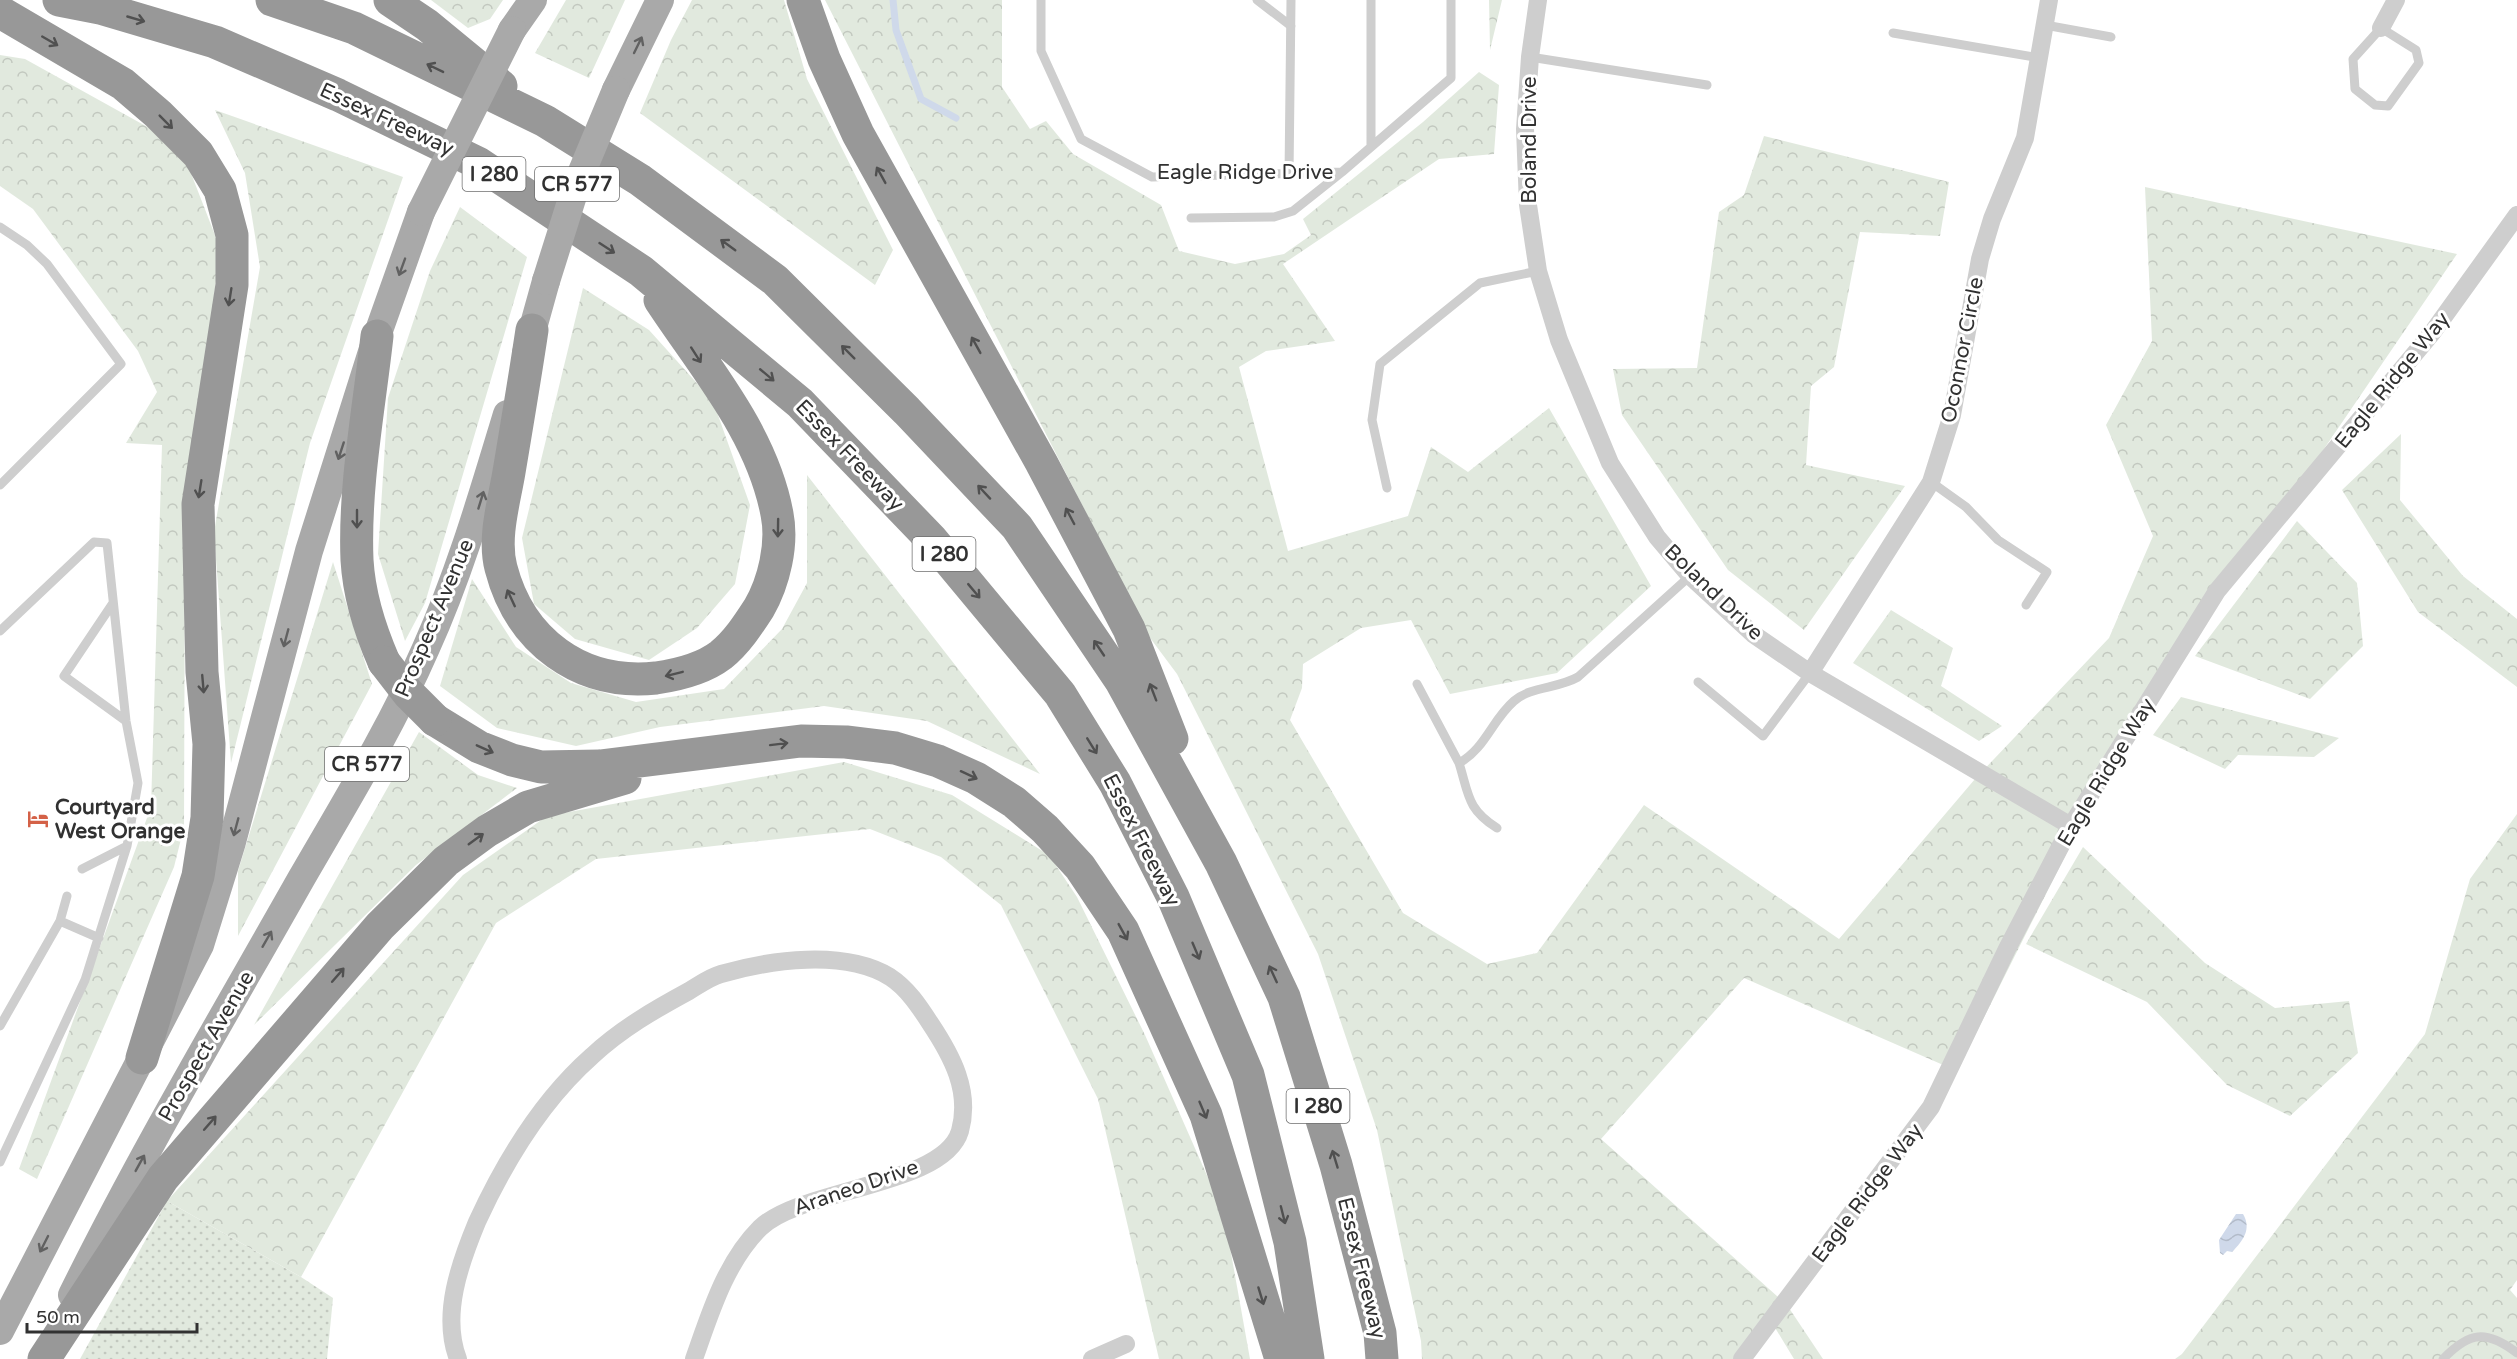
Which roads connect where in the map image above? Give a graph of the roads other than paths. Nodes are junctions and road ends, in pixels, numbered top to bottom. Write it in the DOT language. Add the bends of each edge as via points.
graph roads {
  1 [pos="58,0"];
  2 [pos="272,0"];
  3 [pos="390,0"];
  4 [pos="533,0"];
  5 [pos="660,0"];
  6 [pos="803,0"];
  7 [pos="1041,0"];
  8 [pos="1257,0"];
  9 [pos="1291,0"];
  10 [pos="1371,0"];
  11 [pos="1451,0"];
  12 [pos="1538,0"];
  13 [pos="2049,0"];
  14 [pos="2396,0"];
  15 [pos="0,12"];
  16 [pos="2045,25"];
  17 [pos="1291,26"];
  18 [pos="2381,28"];
  19 [pos="1893,33"];
  20 [pos="2111,38"];
  21 [pos="1530,57"];
  22 [pos="2040,58"];
  23 [pos="1707,85"];
  24 [pos="545,121"];
  25 [pos="1371,147"];
  26 [pos="1342,172"];
  27 [pos="1289,175"];
  28 [pos="2517,215"];
  29 [pos="1191,218"];
  30 [pos="0,227"];
  31 [pos="641,271"];
  32 [pos="1538,271"];
  33 [pos="532,330"];
  34 [pos="378,336"];
  35 [pos="1931,482"];
  36 [pos="0,485"];
  37 [pos="1387,488"];
  38 [pos="1690,576"];
  39 [pos="113,603"];
  40 [pos="2026,605"];
  41 [pos="0,631"];
  42 [pos="1810,673"];
  43 [pos="1698,682"];
  44 [pos="1417,684"];
  45 [pos="126,721"];
  46 [pos="721,752"];
  47 [pos="1459,763"];
  48 [pos="2071,826"];
  49 [pos="1497,828"];
  50 [pos="127,846"];
  51 [pos="1221,863"];
  52 [pos="82,868"];
  53 [pos="67,896"];
  54 [pos="60,921"];
  55 [pos="99,938"];
  56 [pos="0,1026"];
  57 [pos="142,1058"];
  58 [pos="0,1162"];
  59 [pos="0,1331"];
  60 [pos="1126,1344"];
  61 [pos="2517,1353"];
  62 [pos="42,1359"];
  63 [pos="458,1359"];
  64 [pos="694,1359"];
  65 [pos="1092,1359"];
  66 [pos="1281,1359"];
  67 [pos="1308,1359"];
  68 [pos="1382,1359"];
  69 [pos="1742,1359"];
  70 [pos="2443,1359"];
  1 -- 31 [label="highway, Essex Freeway / I 280, one-way" via="100,8 215,42 338,95 478,163"];
  24 -- 2 [label="highway, Essex Freeway / I 280, one-way" via="354,28"];
  3 -- 24 [label="highway"];
  4 -- 34 [label="main road, one-way, bridge" via="512,30 422,212"];
  33 -- 5 [label="main road, Prospect Avenue / CR 577, one-way, bridge" via="576,186 616,90"];
  51 -- 6 [label="highway, one-way" via="1129,629 1041,462 858,134"];
  7 -- 27 [label="lane, Eagle Ridge Drive" via="1041,51 1081,139 1152,177"];
  8 -- 17 [label="lane"];
  9 -- 17 [label="lane"];
  10 -- 25 [label="lane"];
  11 -- 25 [label="lane, Eagle Ridge Drive" via="1451,78"];
  12 -- 21 [label="street, Boland Drive"];
  13 -- 16 [label="street, Oconnor Circle"];
  14 -- 18 [label="street"];
  15 -- 57 [label="highway, one-way" via="123,84 158,114 198,154 220,190 232,235 232,285 198,504 202,672 209,744 207,818 198,876"];
  16 -- 20 [label="lane"];
  16 -- 22 [label="street, Oconnor Circle"];
  17 -- 27 [label="lane"];
  18 -- 18 [label="lane" via="2353,59 2355,89 2375,105 2388,106 2419,63 2416,50"];
  19 -- 22 [label="lane"];
  21 -- 23 [label="lane"];
  21 -- 32 [label="street, Boland Drive" via="1525,129 1528,205"];
  22 -- 35 [label="street, Oconnor Circle" via="2025,138 1980,259 1952,415"];
  51 -- 24 [label="highway, Essex Freeway / I 280, one-way" via="1121,681 1017,527 775,280 640,180"];
  25 -- 26 [label="lane, Eagle Ridge Drive"];
  26 -- 27 [label="lane, Eagle Ridge Drive"];
  26 -- 29 [label="lane" via="1293,212 1274,217"];
  28 -- 48 [label="street, Eagle Ridge Way" via="2432,333 2217,591"];
  30 -- 36 [label="lane" via="27,244 47,264 121,364"];
  31 -- 33 [label="highway, one-way" via="746,429 771,486 778,517 774,573 765,597 737,639 719,656 674,676 613,678 560,656 522,620 508,594 500,565 499,530"];
  31 -- 67 [label="highway, Essex Freeway / I 280, one-way" via="800,403 932,540 1060,694 1115,783 1173,897 1248,1075 1290,1242"];
  32 -- 37 [label="lane" via="1480,283 1380,364 1372,420"];
  32 -- 38 [label="street, Boland Drive" via="1558,340 1610,463 1657,537"];
  62 -- 33 [label="main road, Prospect Avenue / CR 577, one-way" via="112,1214 379,743 426,648 475,521"];
  34 -- 46 [label="highway, one-way, bridge" via="357,508 357,562 370,629 384,662 408,693 435,720 479,747 541,767 600,766"];
  34 -- 57 [label="main road, one-way" via="309,551 232,842 200,945"];
  35 -- 40 [label="lane" via="1966,507 1998,540 2047,572"];
  35 -- 42 [label="street, Oconnor Circle"];
  38 -- 42 [label="street, Boland Drive" via="1753,634"];
  38 -- 47 [label="lane" via="1578,677 1515,700 1472,756"];
  39 -- 41 [label="lane" via="107,543 94,542"];
  39 -- 45 [label="lane"];
  39 -- 45 [label="lane" via="64,676"];
  42 -- 43 [label="lane" via="1764,736"];
  42 -- 48 [label="street, Boland Drive"];
  44 -- 47 [label="lane"];
  45 -- 50 [label="lane" via="138,783"];
  62 -- 46 [label="highway, one-way" via="163,1178 380,926 446,861 528,807"];
  46 -- 66 [label="highway, one-way" via="801,741 895,748 976,778 1046,829 1080,867 1123,932 1206,1115"];
  47 -- 49 [label="lane" via="1479,816"];
  48 -- 69 [label="street, Eagle Ridge Way" via="1931,1107"];
  50 -- 52 [label="lane"];
  50 -- 55 [label="lane"];
  68 -- 51 [label="highway, Essex Freeway / I 280, one-way" via="1380,1333 1336,1165 1284,997"];
  53 -- 54 [label="lane"];
  54 -- 55 [label="lane"];
  54 -- 56 [label="lane"];
  55 -- 58 [label="lane" via="85,980"];
  57 -- 59 [label="main road, one-way"];
  60 -- 65 [label="street"];
  61 -- 70 [label="lane" via="2487,1336 2470,1337"];
  63 -- 64 [label="street, Araneo Drive" via="452,1325 454,1290 464,1254 519,1142 556,1092 591,1056 636,1020 719,975 804,960 841,961 890,978 916,1001 949,1052 963,1093 964,1114 958,1136 936,1160 789,1209 761,1227 720,1289"];
}
